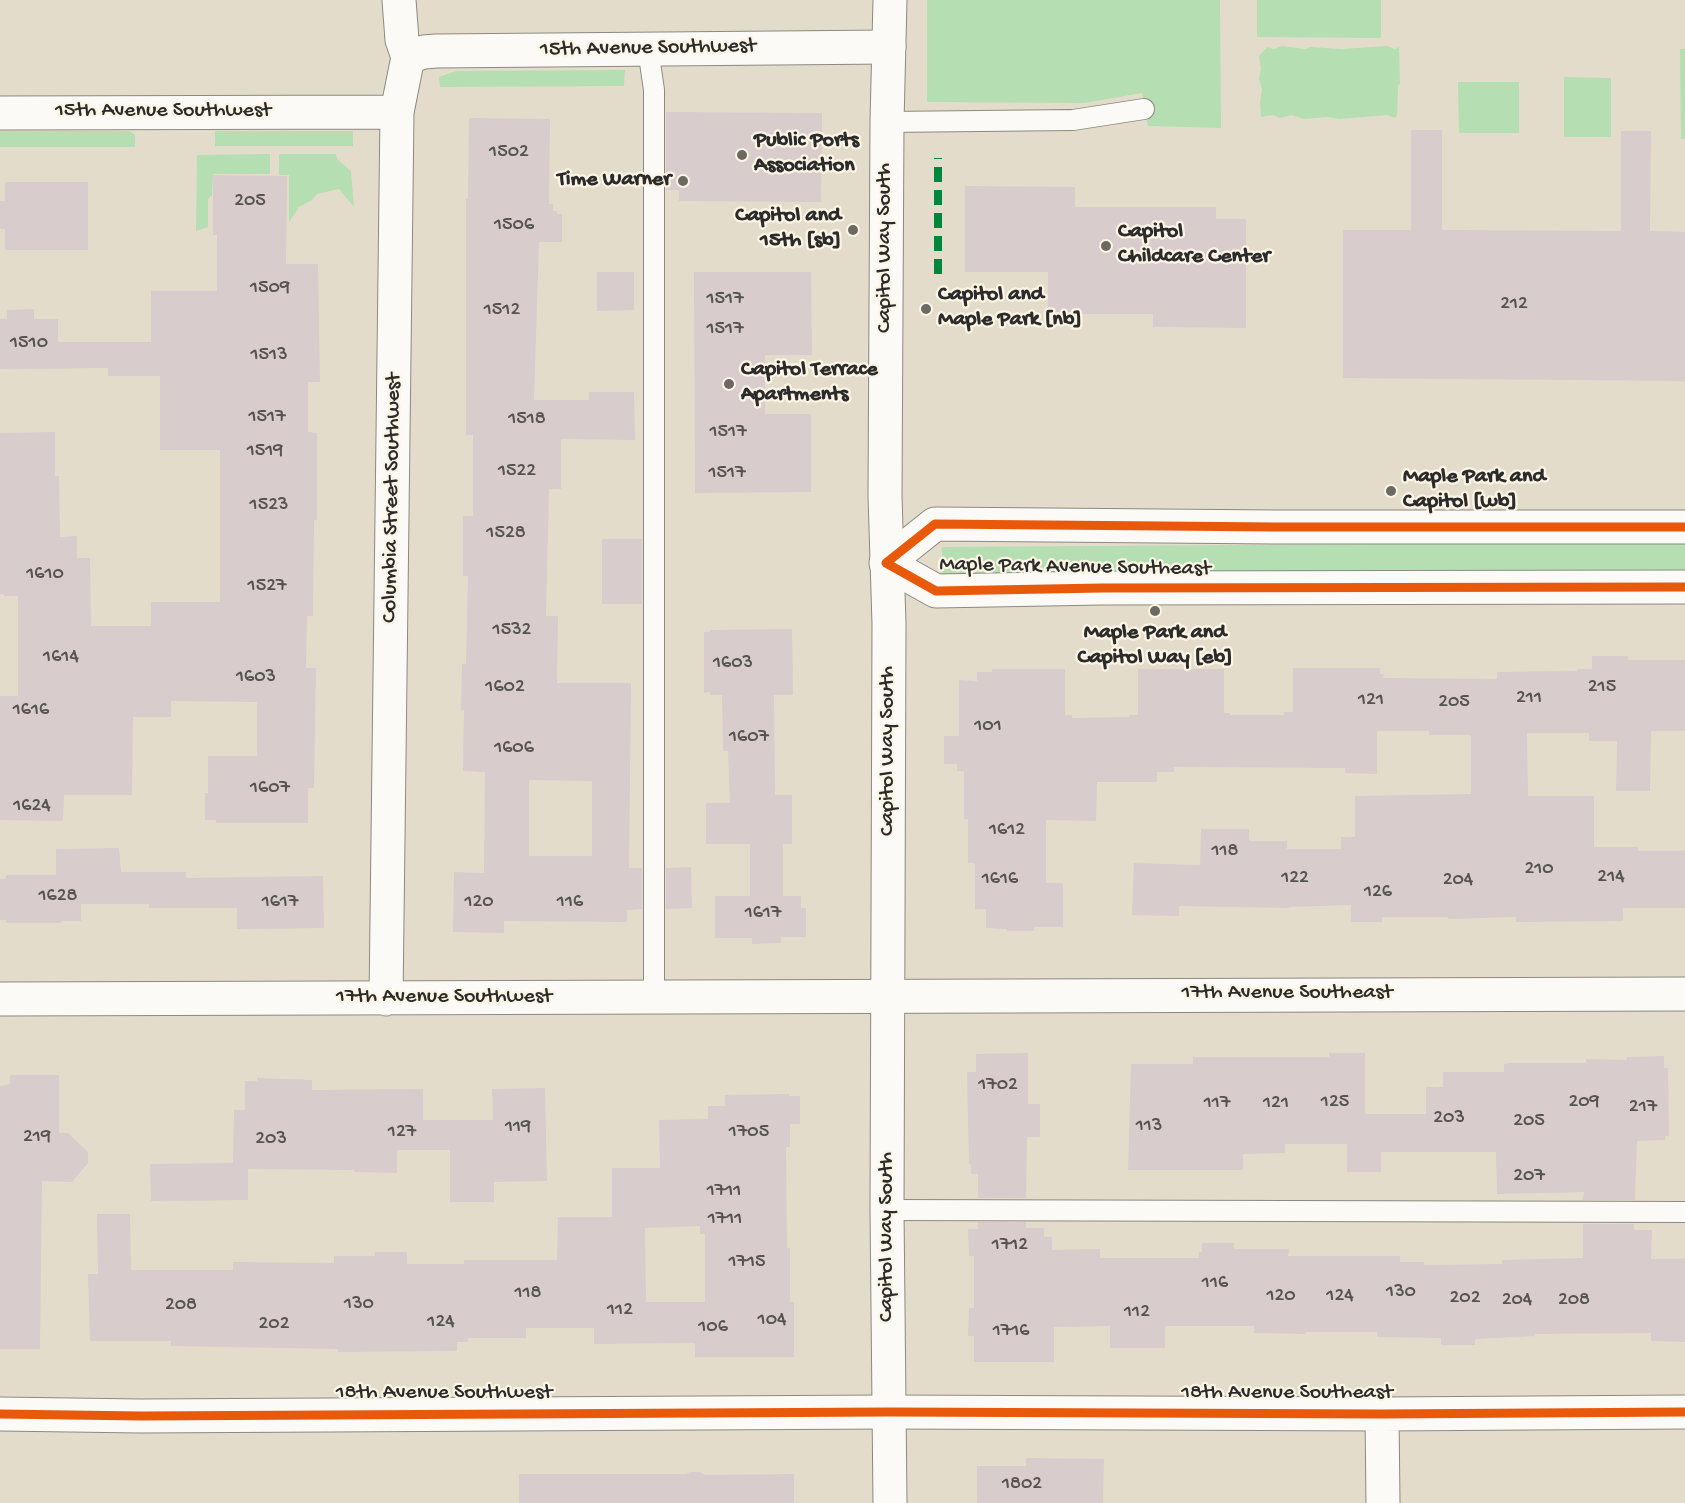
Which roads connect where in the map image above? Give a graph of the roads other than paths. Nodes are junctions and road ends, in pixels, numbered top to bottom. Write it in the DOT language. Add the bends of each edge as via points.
graph roads {
  1 [pos="399,0"];
  2 [pos="890,0"];
  3 [pos="889,47"];
  4 [pos="648,49"];
  5 [pos="408,57"];
  6 [pos="1144,109"];
  7 [pos="0,112"];
  8 [pos="397,112"];
  9 [pos="887,122"];
  10 [pos="1685,527"];
  11 [pos="886,563"];
  12 [pos="1685,587"];
  13 [pos="1685,994"];
  14 [pos="888,995"];
  15 [pos="654,997"];
  16 [pos="0,999"];
  17 [pos="387,999"];
  18 [pos="887,1210"];
  19 [pos="1685,1212"];
  20 [pos="888,1412"];
  21 [pos="1685,1412"];
  22 [pos="0,1414"];
  23 [pos="1382,1414"];
  24 [pos="890,1503"];
  25 [pos="1383,1503"];
  1 -- 5 [label="street, Columbia Street Southwest" via="402,40"];
  2 -- 3 [label="street, Capitol Way South"];
  3 -- 4 [label="street, 15th Avenue Southwest"];
  3 -- 9 [label="street, Capitol Way South"];
  4 -- 5 [label="street, 15th Avenue Southwest" via="436,51"];
  4 -- 15 [label="lane" via="654,90"];
  5 -- 8 [label="street, Columbia Street Southwest"];
  6 -- 9 [label="lane" via="1073,120"];
  7 -- 8 [label="street, 15th Avenue Southwest"];
  8 -- 17 [label="street, Columbia Street Southwest"];
  9 -- 11 [label="street, Capitol Way South"];
  10 -- 11 [label="street, Maple Park Avenue Southeast" via="935,524"];
  11 -- 12 [label="street, Maple Park Avenue Southeast" via="936,591"];
  11 -- 14 [label="street, Capitol Way South"];
  13 -- 14 [label="street, 17th Avenue Southeast"];
  14 -- 15 [label="street, 17th Avenue Southwest"];
  14 -- 18 [label="street, Capitol Way South"];
  15 -- 17 [label="street, 17th Avenue Southwest"];
  16 -- 17 [label="street, 17th Avenue Southwest"];
  18 -- 19 [label="lane"];
  18 -- 20 [label="street, Capitol Way South"];
  20 -- 22 [label="street, 18th Avenue Southwest"];
  20 -- 23 [label="street, 18th Avenue Southeast"];
  20 -- 24 [label="street, Capitol Way South"];
  21 -- 23 [label="street, 18th Avenue Southeast"];
  23 -- 25 [label="street"];
}
